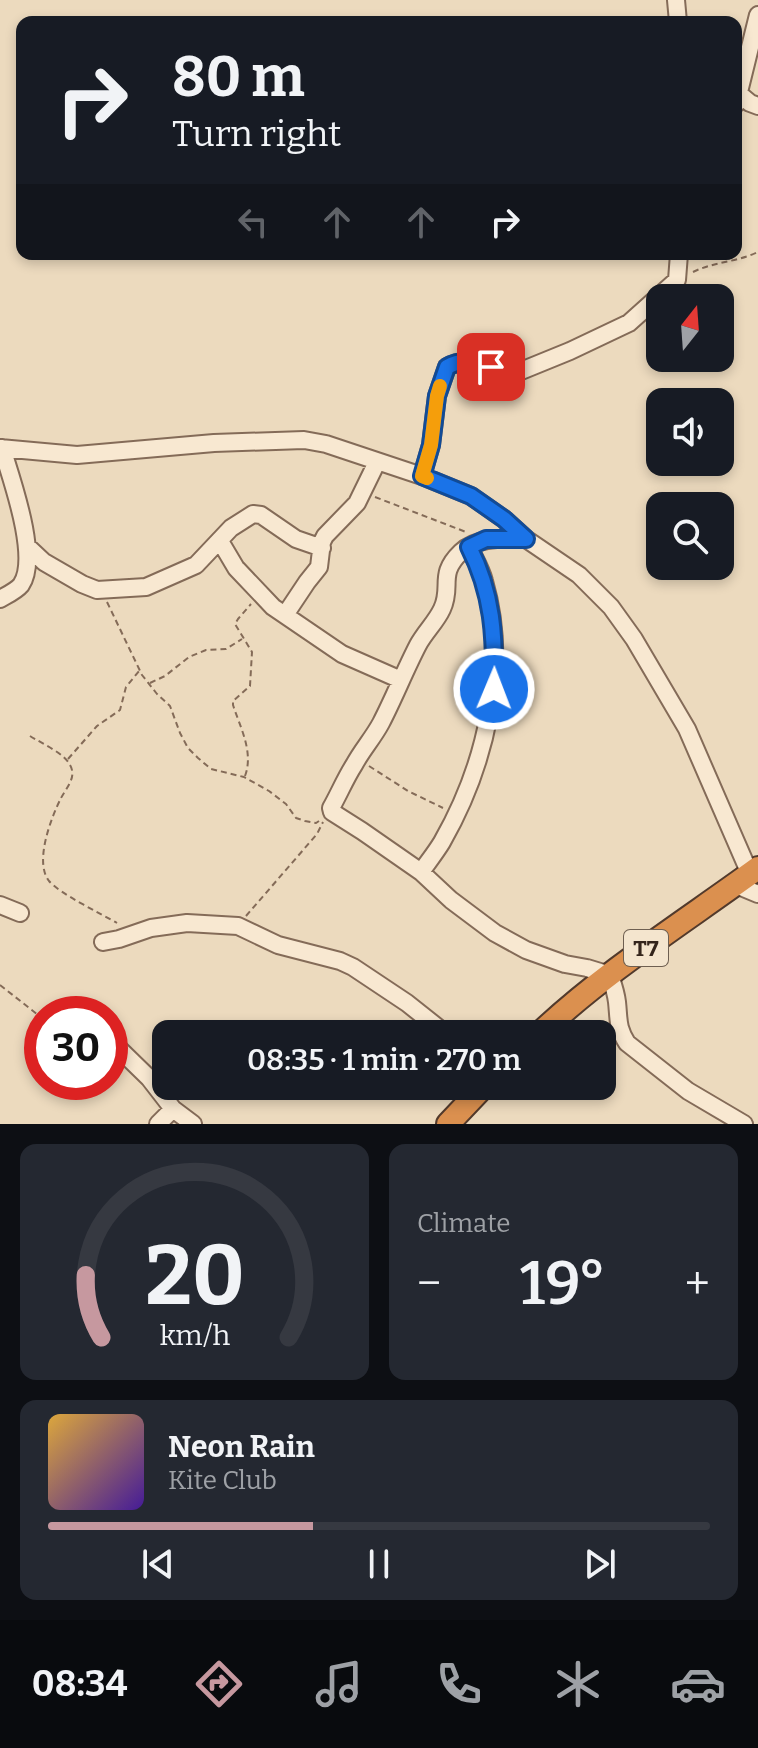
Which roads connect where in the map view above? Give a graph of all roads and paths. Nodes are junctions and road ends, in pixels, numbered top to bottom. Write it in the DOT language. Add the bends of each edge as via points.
graph roads {
  1 [pos="758,15"];
  2 [pos="742,79"];
  3 [pos="679,260"];
  4 [pos="733,260"];
  5 [pos="677,280"];
  6 [pos="1,448"];
  7 [pos="377,462"];
  8 [pos="422,476"];
  9 [pos="363,492"];
  10 [pos="486,539"];
  11 [pos="526,539"];
  12 [pos="220,541"];
  13 [pos="28,547"];
  14 [pos="469,547"];
  15 [pos="322,548"];
  16 [pos="101,590"];
  17 [pos="260,595"];
  18 [pos="0,599"];
  19 [pos="285,615"];
  20 [pos="244,638"];
  21 [pos="139,671"];
  22 [pos="401,680"];
  23 [pos="148,684"];
  24 [pos="30,736"];
  25 [pos="358,758"];
  26 [pos="67,760"];
  27 [pos="244,777"];
  28 [pos="455,814"];
  29 [pos="421,872"];
  30 [pos="750,880"];
  31 [pos="0,905"];
  32 [pos="20,913"];
  33 [pos="238,926"];
  34 [pos="136,934"];
  35 [pos="103,942"];
  36 [pos="610,975"];
  37 [pos="0,985"];
  38 [pos="24,1004"];
  39 [pos="428,1020"];
  40 [pos="556,1020"];
  41 [pos="128,1058"];
  42 [pos="471,1100"];
  43 [pos="173,1109"];
  44 [pos="158,1124"];
  45 [pos="193,1124"];
  46 [pos="448,1124"];
  47 [pos="744,1124"];
  1 -- 2 [label="street"];
  3 -- 5 [label="street"];
  4 -- 5 [label="path"];
  5 -- 8 [label="street" via="629,323 516,373 474,362 447,367"];
  6 -- 7 [label="street" via="77,455 304,440"];
  6 -- 13 [label="street"];
  7 -- 8 [label="street"];
  7 -- 9 [label="street"];
  8 -- 11 [label="street" via="471,496"];
  9 -- 10 [label="path"];
  9 -- 15 [label="street" via="325,536"];
  10 -- 11 [label="street"];
  10 -- 14 [label="street"];
  11 -- 30 [label="street" via="579,575 634,639 687,729"];
  12 -- 15 [label="street" via="256,513 296,539"];
  12 -- 16 [label="street" via="196,565 174,576 146,587"];
  12 -- 17 [label="street"];
  13 -- 16 [label="street" via="44,562"];
  13 -- 18 [label="street" via="21,584"];
  14 -- 22 [label="street" via="450,565 443,608"];
  14 -- 28 [label="street" via="490,611 494,689 468,788"];
  15 -- 19 [label="street" via="319,567"];
  16 -- 21 [label="path"];
  17 -- 19 [label="street"];
  17 -- 20 [label="path" via="235,624"];
  19 -- 22 [label="street" via="342,654"];
  20 -- 23 [label="path" via="226,649 189,657"];
  20 -- 27 [label="path" via="252,652 250,686 233,705 246,743"];
  21 -- 23 [label="path"];
  21 -- 26 [label="path" via="126,687 120,710 97,726"];
  22 -- 25 [label="street"];
  23 -- 27 [label="path" via="170,706 188,748 198,758 218,772"];
  24 -- 26 [label="path"];
  25 -- 28 [label="path"];
  25 -- 29 [label="street" via="332,812"];
  26 -- 34 [label="path" via="71,781 42,855 45,875 62,892"];
  27 -- 33 [label="path" via="286,804 296,818 316,823 324,818 317,834"];
  28 -- 29 [label="street"];
  29 -- 36 [label="street" via="495,933 526,950"];
  30 -- 36 [label="highway, T7" via="677,924"];
  31 -- 32 [label="street"];
  33 -- 34 [label="street" via="187,923"];
  33 -- 39 [label="street" via="278,945 353,967"];
  34 -- 35 [label="street"];
  36 -- 40 [label="highway, T7"];
  36 -- 47 [label="street" via="620,1032 627,1043 688,1091"];
  37 -- 38 [label="path"];
  41 -- 43 [label="street"];
  42 -- 46 [label="highway"];
  43 -- 44 [label="street"];
  43 -- 45 [label="street"];
}
